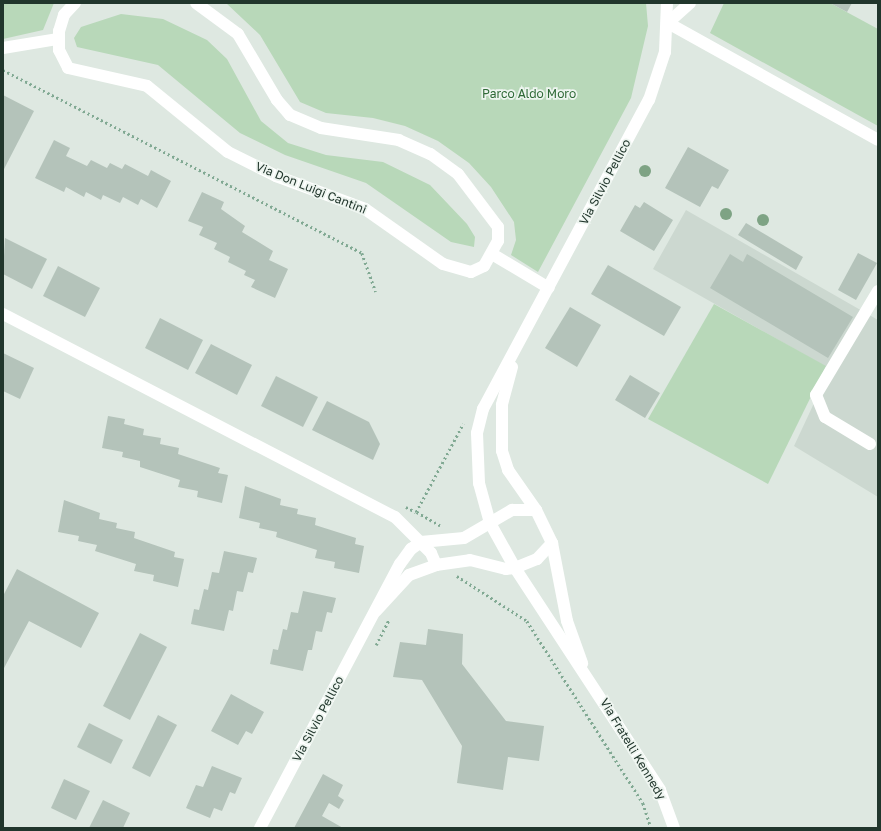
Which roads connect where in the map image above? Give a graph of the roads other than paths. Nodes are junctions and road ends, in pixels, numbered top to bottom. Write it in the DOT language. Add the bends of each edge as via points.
graph roads {
  1 [pos="196,3"];
  2 [pos="667,3"];
  3 [pos="690,3"];
  4 [pos="73,4"];
  5 [pos="668,23"];
  6 [pos="58,39"];
  7 [pos="3,48"];
  8 [pos="878,140"];
  9 [pos="492,254"];
  10 [pos="549,288"];
  11 [pos="878,290"];
  12 [pos="3,314"];
  13 [pos="516,352"];
  14 [pos="870,444"];
  15 [pos="536,510"];
  16 [pos="490,523"];
  17 [pos="545,525"];
  18 [pos="421,542"];
  19 [pos="552,543"];
  20 [pos="436,565"];
  21 [pos="515,568"];
  22 [pos="376,611"];
  23 [pos="586,673"];
  24 [pos="260,828"];
  25 [pos="674,828"];
  1 -- 9 [label="street, Via Don Luigi Cantini" via="238,34 277,100 290,115 321,128 399,140 430,154 458,174 498,227 499,237"];
  2 -- 5 [label="street, Via Silvio Pellico"];
  3 -- 5 [label="street"];
  4 -- 6 [label="street, Via Don Luigi Cantini" via="62,19"];
  5 -- 8 [label="street"];
  5 -- 10 [label="street, Via Silvio Pellico" via="665,52 649,100"];
  6 -- 7 [label="street"];
  6 -- 9 [label="street, Via Don Luigi Cantini" via="59,50 68,68 147,86 228,152 276,176 365,208 438,262 474,272 484,266"];
  9 -- 10 [label="street"];
  10 -- 13 [label="street, Via Silvio Pellico"];
  11 -- 14 [label="street" via="816,395 825,416"];
  12 -- 18 [label="street" via="396,517"];
  13 -- 15 [label="street, Via Silvio Pellico" via="502,405 500,431 508,470"];
  13 -- 16 [label="street, Via Silvio Pellico" via="483,409 477,433 479,483"];
  15 -- 16 [label="street" via="512,510"];
  15 -- 17 [label="street, Via Silvio Pellico"];
  16 -- 18 [label="street" via="464,538"];
  16 -- 21 [label="street, Via Silvio Pellico"];
  17 -- 19 [label="street, Via Fratelli Kennedy"];
  18 -- 20 [label="street"];
  18 -- 22 [label="street, Via Silvio Pellico" via="400,564"];
  19 -- 21 [label="street, Via Silvio Pellico" via="536,560"];
  19 -- 23 [label="street, Via Fratelli Kennedy" via="567,621"];
  20 -- 21 [label="street, Via Silvio Pellico" via="470,560 506,569"];
  20 -- 22 [label="street, Via Silvio Pellico" via="409,575"];
  21 -- 23 [label="street, Via Fratelli Kennedy"];
  22 -- 24 [label="street, Via Silvio Pellico"];
  23 -- 25 [label="street, Via Fratelli Kennedy" via="660,790"];
}
